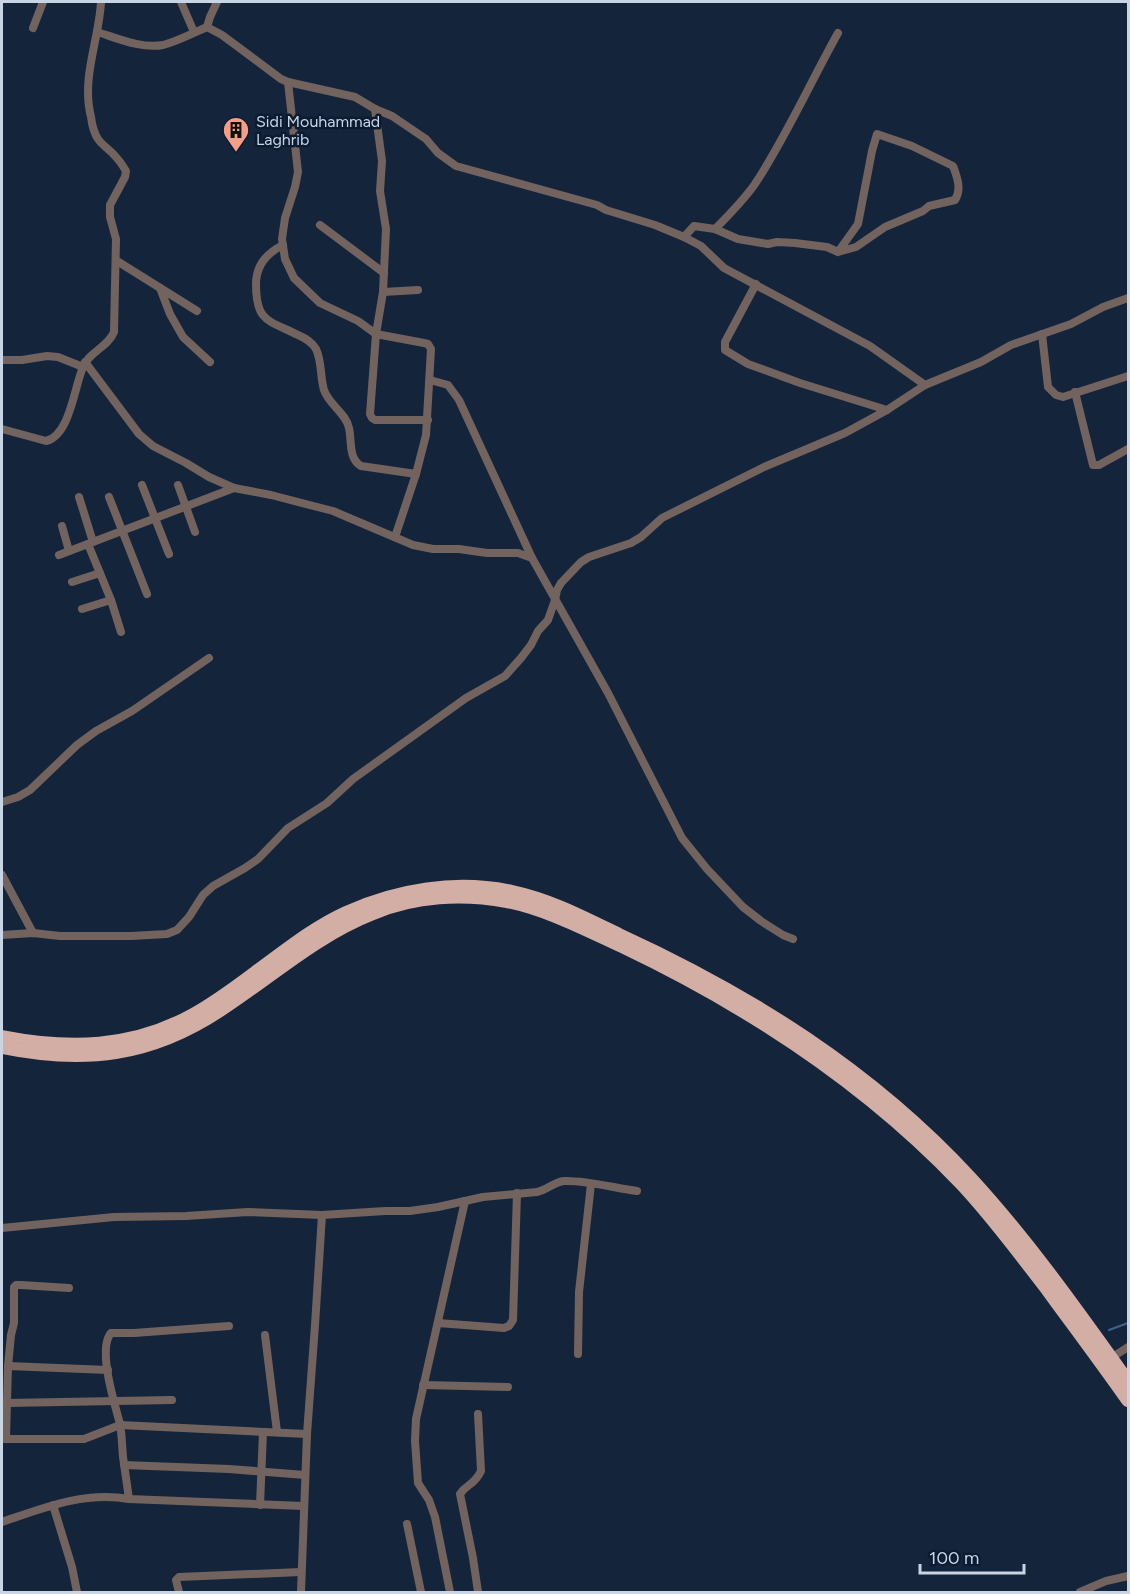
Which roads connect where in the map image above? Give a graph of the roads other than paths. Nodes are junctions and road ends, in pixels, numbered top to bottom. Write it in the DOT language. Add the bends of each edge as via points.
graph roads {
  1 [pos="43,2"];
  2 [pos="101,2"];
  3 [pos="181,2"];
  4 [pos="217,2"];
  5 [pos="207,27"];
  6 [pos="33,28"];
  7 [pos="97,32"];
  8 [pos="194,32"];
  9 [pos="838,33"];
  10 [pos="288,82"];
  11 [pos="375,109"];
  12 [pos="320,225"];
  13 [pos="715,229"];
  14 [pos="684,237"];
  15 [pos="283,244"];
  16 [pos="838,252"];
  17 [pos="117,261"];
  18 [pos="384,273"];
  19 [pos="756,284"];
  20 [pos="160,288"];
  21 [pos="418,290"];
  22 [pos="383,292"];
  23 [pos="1128,298"];
  24 [pos="197,311"];
  25 [pos="376,334"];
  26 [pos="1042,334"];
  27 [pos="2,360"];
  28 [pos="210,362"];
  29 [pos="84,365"];
  30 [pos="1128,376"];
  31 [pos="429,380"];
  32 [pos="924,385"];
  33 [pos="1075,392"];
  34 [pos="887,410"];
  35 [pos="428,420"];
  36 [pos="2,429"];
  37 [pos="1128,448"];
  38 [pos="416,474"];
  39 [pos="178,484"];
  40 [pos="142,485"];
  41 [pos="234,488"];
  42 [pos="79,497"];
  43 [pos="109,497"];
  44 [pos="186,507"];
  45 [pos="155,519"];
  46 [pos="62,526"];
  47 [pos="122,531"];
  48 [pos="195,532"];
  49 [pos="395,537"];
  50 [pos="91,543"];
  51 [pos="69,551"];
  52 [pos="59,555"];
  53 [pos="169,555"];
  54 [pos="532,558"];
  55 [pos="100,573"];
  56 [pos="72,582"];
  57 [pos="147,594"];
  58 [pos="111,600"];
  59 [pos="555,600"];
  60 [pos="82,609"];
  61 [pos="121,632"];
  62 [pos="209,658"];
  63 [pos="2,802"];
  64 [pos="2,868"];
  65 [pos="2,875"];
  66 [pos="33,933"];
  67 [pos="2,935"];
  68 [pos="793,939"];
  69 [pos="2,1037"];
  70 [pos="2,1047"];
  71 [pos="591,1184"];
  72 [pos="637,1191"];
  73 [pos="517,1193"];
  74 [pos="465,1201"];
  75 [pos="322,1215"];
  76 [pos="2,1228"];
  77 [pos="69,1288"];
  78 [pos="438,1323"];
  79 [pos="229,1326"];
  80 [pos="6,1335"];
  81 [pos="265,1335"];
  82 [pos="1128,1347"];
  83 [pos="578,1354"];
  84 [pos="1105,1355"];
  85 [pos="8,1366"];
  86 [pos="108,1370"];
  87 [pos="1128,1382"];
  88 [pos="423,1385"];
  89 [pos="508,1387"];
  90 [pos="5,1388"];
  91 [pos="172,1400"];
  92 [pos="1128,1401"];
  93 [pos="113,1402"];
  94 [pos="6,1403"];
  95 [pos="478,1414"];
  96 [pos="120,1425"];
  97 [pos="263,1432"];
  98 [pos="277,1432"];
  99 [pos="307,1434"];
  100 [pos="4,1439"];
  101 [pos="124,1465"];
  102 [pos="261,1472"];
  103 [pos="305,1475"];
  104 [pos="129,1499"];
  105 [pos="53,1504"];
  106 [pos="260,1505"];
  107 [pos="303,1506"];
  108 [pos="2,1522"];
  109 [pos="407,1524"];
  110 [pos="301,1572"];
  111 [pos="1128,1576"];
  112 [pos="77,1593"];
  113 [pos="179,1593"];
  114 [pos="301,1593"];
  115 [pos="422,1593"];
  116 [pos="450,1593"];
  117 [pos="478,1593"];
  118 [pos="1080,1593"];
  1 -- 6 [label="street"];
  2 -- 7 [label="street"];
  3 -- 8 [label="street"];
  4 -- 5 [label="street"];
  5 -- 8 [label="street"];
  5 -- 10 [label="street"];
  7 -- 8 [label="street" via="156,45"];
  7 -- 17 [label="street" via="88,83 89,110 99,141 126,171 109,210"];
  9 -- 13 [label="street" via="755,183"];
  10 -- 11 [label="street" via="355,97"];
  10 -- 15 [label="street" via="298,172 285,218"];
  11 -- 14 [label="street" via="426,139 456,166 597,205"];
  11 -- 18 [label="street" via="386,229"];
  12 -- 18 [label="street"];
  13 -- 14 [label="street" via="694,226"];
  13 -- 16 [label="street" via="738,239 827,247"];
  14 -- 19 [label="street" via="701,246 724,268"];
  15 -- 25 [label="street" via="294,278 320,303"];
  15 -- 38 [label="street" via="260,265 256,276 260,311 265,318 314,345 325,392 348,424 355,461 361,466"];
  16 -- 16 [label="street" via="856,247 885,227 929,206 955,200 959,194 953,166 877,134 858,224"];
  17 -- 20 [label="street"];
  17 -- 29 [label="street" via="114,332"];
  18 -- 22 [label="street"];
  19 -- 32 [label="street" via="870,346"];
  19 -- 34 [label="street" via="725,342 725,350 748,364"];
  20 -- 24 [label="street"];
  20 -- 28 [label="street" via="183,337"];
  21 -- 22 [label="street"];
  22 -- 25 [label="street"];
  23 -- 26 [label="street"];
  25 -- 31 [label="street" via="428,344"];
  25 -- 35 [label="street" via="372,418"];
  26 -- 32 [label="street"];
  26 -- 33 [label="street" via="1048,387 1063,397"];
  27 -- 29 [label="street" via="47,356"];
  29 -- 36 [label="street" via="64,425 54,438 46,441"];
  29 -- 41 [label="street" via="146,441"];
  30 -- 33 [label="street"];
  31 -- 35 [label="street"];
  31 -- 54 [label="street" via="448,385 459,400"];
  32 -- 34 [label="street"];
  33 -- 37 [label="street" via="1093,465"];
  34 -- 59 [label="street" via="685,506 662,518 631,543 589,557 561,583"];
  35 -- 38 [label="street"];
  38 -- 49 [label="street"];
  39 -- 44 [label="street"];
  40 -- 45 [label="street"];
  41 -- 44 [label="street"];
  41 -- 49 [label="street" via="333,511"];
  42 -- 50 [label="street"];
  43 -- 47 [label="street"];
  44 -- 45 [label="street"];
  44 -- 48 [label="street"];
  45 -- 47 [label="street"];
  45 -- 53 [label="street"];
  46 -- 51 [label="street"];
  47 -- 50 [label="street"];
  47 -- 57 [label="street"];
  49 -- 54 [label="street" via="422,547 518,553"];
  50 -- 51 [label="street"];
  50 -- 55 [label="street"];
  51 -- 52 [label="street"];
  54 -- 59 [label="street"];
  55 -- 56 [label="street"];
  55 -- 58 [label="street"];
  58 -- 60 [label="street"];
  58 -- 61 [label="street"];
  59 -- 66 [label="street" via="548,620 504,676 466,698 361,773 327,803 288,828 258,859 213,886 177,930 131,936"];
  59 -- 68 [label="street" via="626,727 681,838 743,908"];
  62 -- 63 [label="street" via="77,745 30,790"];
  64 -- 65 [label="street"];
  65 -- 66 [label="street"];
  66 -- 67 [label="street"];
  69 -- 84 [label="highway" via="65,1046 129,1039 160,1030 218,1001 301,939 383,898 425,889 468,887 510,891 552,903 732,991 857,1075 915,1124 1018,1232"];
  70 -- 84 [label="highway" via="65,1056 98,1055 164,1040 223,1009 329,934 378,910 448,897 491,899 530,907 696,983 782,1034 850,1083 960,1182"];
  71 -- 72 [label="street"];
  71 -- 73 [label="street" via="564,1181 542,1191"];
  71 -- 83 [label="street" via="579,1292"];
  73 -- 74 [label="street"];
  73 -- 78 [label="street" via="510,1326"];
  74 -- 75 [label="street" via="410,1211"];
  74 -- 78 [label="street"];
  75 -- 76 [label="street" via="248,1212 114,1217"];
  75 -- 99 [label="street"];
  77 -- 80 [label="street" via="16,1285 14,1327"];
  78 -- 88 [label="street"];
  79 -- 86 [label="street" via="111,1333 106,1345"];
  80 -- 85 [label="street"];
  81 -- 98 [label="street"];
  82 -- 84 [label="street"];
  84 -- 87 [label="highway"];
  84 -- 92 [label="highway"];
  85 -- 86 [label="street"];
  85 -- 90 [label="street"];
  86 -- 93 [label="street"];
  88 -- 89 [label="street"];
  88 -- 116 [label="street" via="416,1419 418,1483 435,1517"];
  90 -- 94 [label="street"];
  91 -- 93 [label="street"];
  93 -- 94 [label="street"];
  93 -- 96 [label="street"];
  94 -- 100 [label="street"];
  95 -- 117 [label="street" via="481,1471 460,1494"];
  96 -- 97 [label="street"];
  96 -- 100 [label="street" via="84,1439"];
  96 -- 101 [label="street"];
  97 -- 98 [label="street"];
  97 -- 102 [label="street"];
  98 -- 99 [label="street"];
  99 -- 103 [label="street"];
  101 -- 102 [label="street"];
  101 -- 104 [label="street"];
  102 -- 103 [label="street"];
  102 -- 106 [label="street"];
  103 -- 107 [label="street"];
  104 -- 105 [label="street" via="96,1496"];
  104 -- 106 [label="street"];
  105 -- 108 [label="street"];
  105 -- 112 [label="street"];
  106 -- 107 [label="street"];
  107 -- 110 [label="street"];
  109 -- 115 [label="street"];
  110 -- 113 [label="street" via="179,1577"];
  110 -- 114 [label="street"];
  111 -- 118 [label="street"];
}
